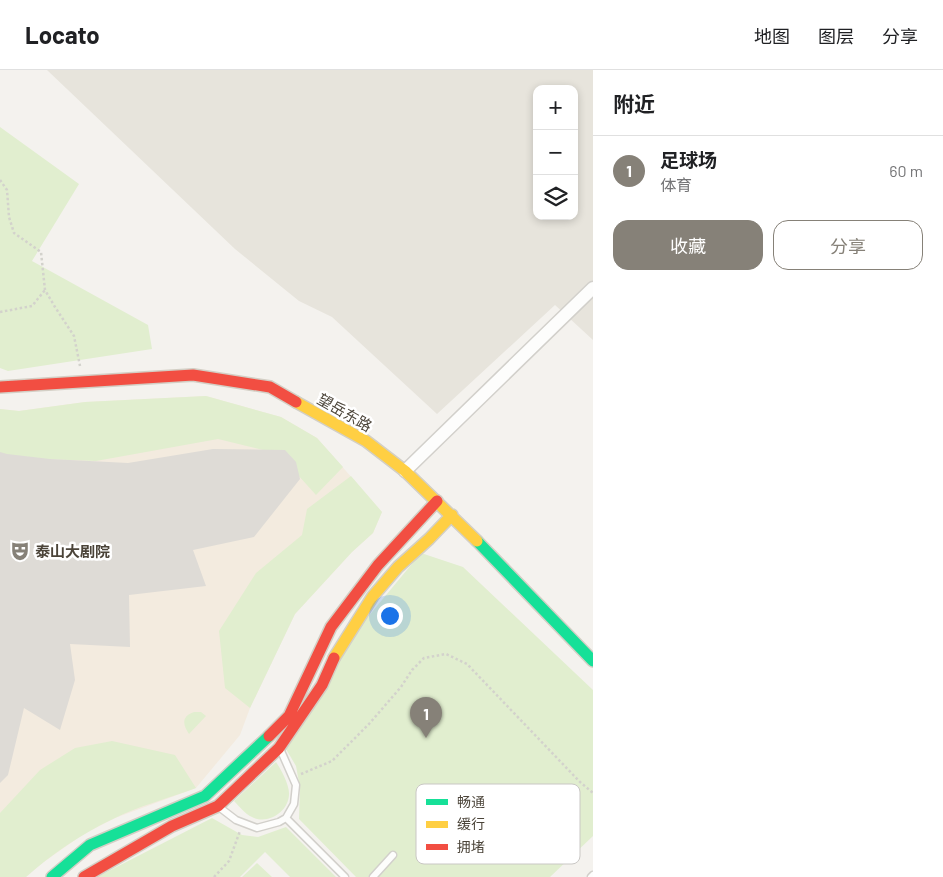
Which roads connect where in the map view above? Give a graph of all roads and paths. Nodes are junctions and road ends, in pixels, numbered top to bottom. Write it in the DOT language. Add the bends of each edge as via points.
graph roads {
  1 [pos="0,180"];
  2 [pos="593,288"];
  3 [pos="45,290"];
  4 [pos="0,312"];
  5 [pos="84,382"];
  6 [pos="0,387"];
  7 [pos="405,471"];
  8 [pos="437,501"];
  9 [pos="452,515"];
  10 [pos="593,661"];
  11 [pos="279,748"];
  12 [pos="293,776"];
  13 [pos="593,793"];
  14 [pos="218,806"];
  15 [pos="286,818"];
  16 [pos="243,822"];
  17 [pos="394,855"];
  18 [pos="52,877"];
  19 [pos="84,877"];
  20 [pos="214,877"];
  21 [pos="345,877"];
  22 [pos="373,877"];
  1 -- 3 [label="path" via="7,190 14,233 41,252"];
  2 -- 7 [label="street"];
  3 -- 4 [label="path" via="32,306"];
  3 -- 5 [label="path" via="74,336"];
  5 -- 6 [label="street, 望岳东路"];
  5 -- 7 [label="street, 望岳东路" via="193,375 270,387 366,441"];
  7 -- 8 [label="street, 望岳东路"];
  8 -- 9 [label="street, 望岳东路"];
  8 -- 18 [label="street" via="378,565 331,627 289,716 205,796 90,845"];
  9 -- 10 [label="street, 望岳东路"];
  9 -- 11 [label="street" via="373,596 336,654 322,685"];
  11 -- 12 [label="lane"];
  11 -- 14 [label="street"];
  12 -- 13 [label="path" via="332,761 369,724 424,658 446,654 467,664"];
  12 -- 15 [label="lane" via="296,785 294,804"];
  14 -- 16 [label="lane"];
  14 -- 19 [label="street" via="172,826"];
  15 -- 16 [label="lane" via="258,828"];
  15 -- 21 [label="lane"];
  16 -- 20 [label="path" via="229,861"];
  17 -- 22 [label="lane"];
}
